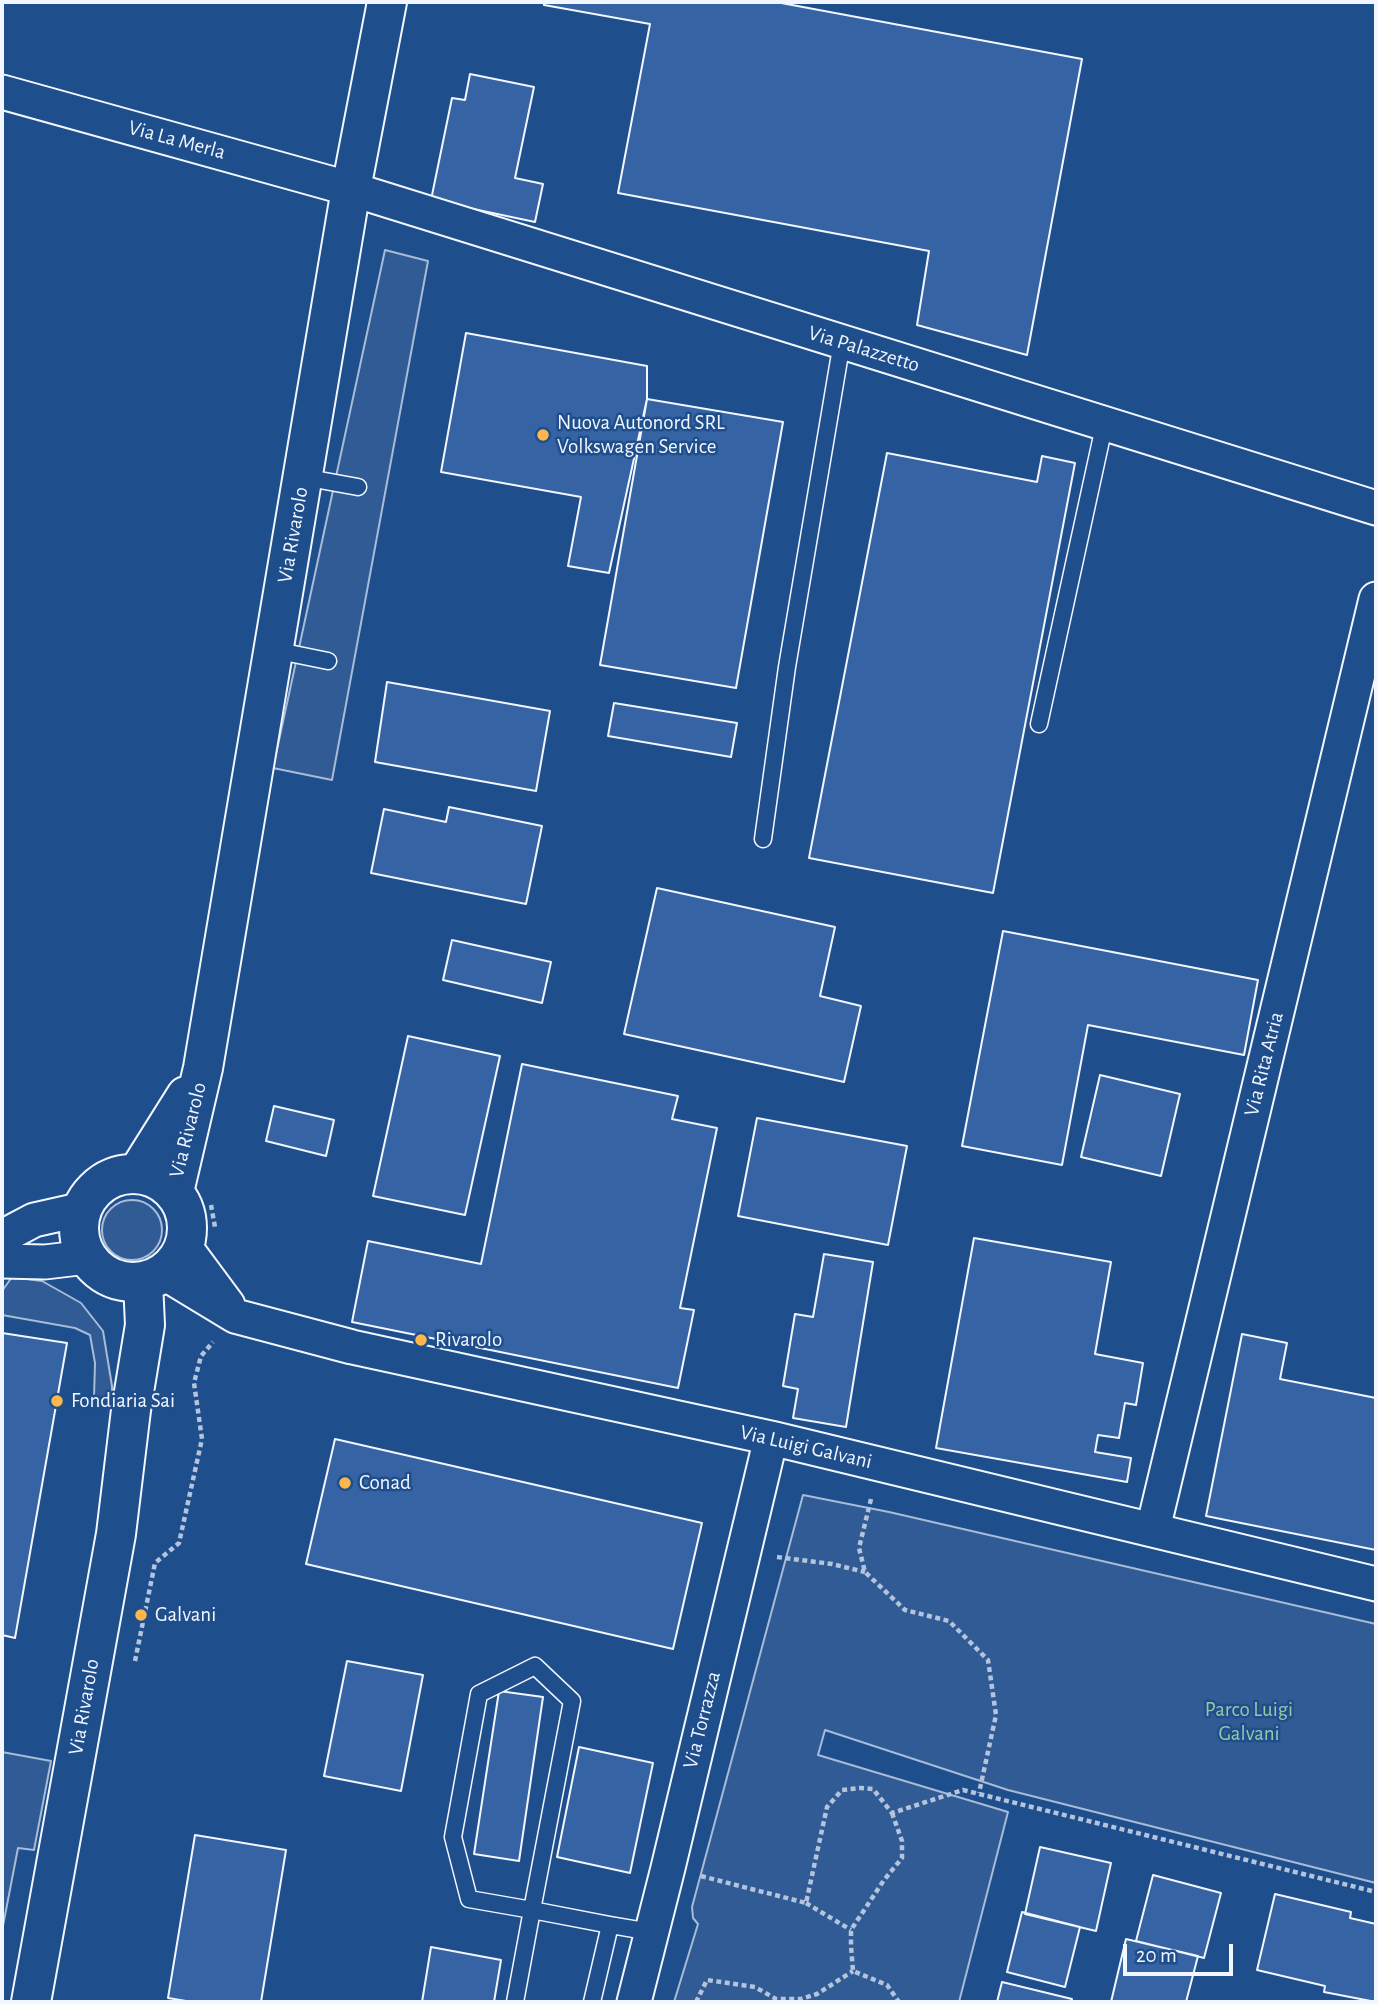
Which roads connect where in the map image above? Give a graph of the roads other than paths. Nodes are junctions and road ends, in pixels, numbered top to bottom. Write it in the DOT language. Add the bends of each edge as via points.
graph roads {
  1 [pos="387,2"];
  2 [pos="2,92"];
  3 [pos="351,189"];
  4 [pos="842,342"];
  5 [pos="1104,422"];
  6 [pos="303,477"];
  7 [pos="358,487"];
  8 [pos="1376,508"];
  9 [pos="1376,599"];
  10 [pos="274,650"];
  11 [pos="328,661"];
  12 [pos="1039,724"];
  13 [pos="763,839"];
  14 [pos="203,1068"];
  15 [pos="137,1174"];
  16 [pos="174,1192"];
  17 [pos="83,1209"];
  18 [pos="2,1237"];
  19 [pos="2,1261"];
  20 [pos="139,1268"];
  21 [pos="771,1438"];
  22 [pos="1153,1529"];
  23 [pos="1376,1584"];
  24 [pos="532,1910"];
  25 [pos="610,1925"];
  26 [pos="651,1932"];
  27 [pos="31,2002"];
  28 [pos="514,2002"];
  29 [pos="592,2002"];
  30 [pos="634,2002"];
  1 -- 3 [label="main road, Via Rivarolo"];
  2 -- 3 [label="street, Via La Merla"];
  3 -- 4 [label="street, Via Palazzetto"];
  3 -- 6 [label="main road, Via Rivarolo"];
  4 -- 5 [label="street, Via Palazzetto"];
  4 -- 13 [label="lane"];
  5 -- 8 [label="street, Via Palazzetto"];
  5 -- 12 [label="lane"];
  6 -- 7 [label="lane"];
  6 -- 10 [label="main road, Via Rivarolo"];
  9 -- 22 [label="street, Via Rita Atria"];
  10 -- 11 [label="lane"];
  10 -- 14 [label="main road, Via Rivarolo"];
  14 -- 15 [label="main road, Via Rivarolo"];
  14 -- 16 [label="main road, Via Rivarolo"];
  15 -- 16 [label="main road"];
  15 -- 17 [label="main road" via="104,1183"];
  16 -- 20 [label="main road" via="187,1218 188,1232"];
  17 -- 18 [label="street" via="34,1220"];
  17 -- 20 [label="main road" via="79,1234"];
  19 -- 20 [label="street"];
  20 -- 21 [label="street, Via Luigi Galvani" via="235,1316 352,1347"];
  20 -- 27 [label="main road, Via Rivarolo" via="131,1410 116,1534"];
  21 -- 22 [label="street, Via Luigi Galvani"];
  21 -- 26 [label="street, Via Torrazza"];
  22 -- 23 [label="street, Via Luigi Galvani"];
  24 -- 24 [label="lane" via="469,1899 453,1837 479,1694 536,1666 572,1701"];
  24 -- 25 [label="lane"];
  24 -- 28 [label="lane"];
  25 -- 26 [label="lane"];
  25 -- 29 [label="lane"];
  26 -- 30 [label="street, Via Torrazza"];
}
